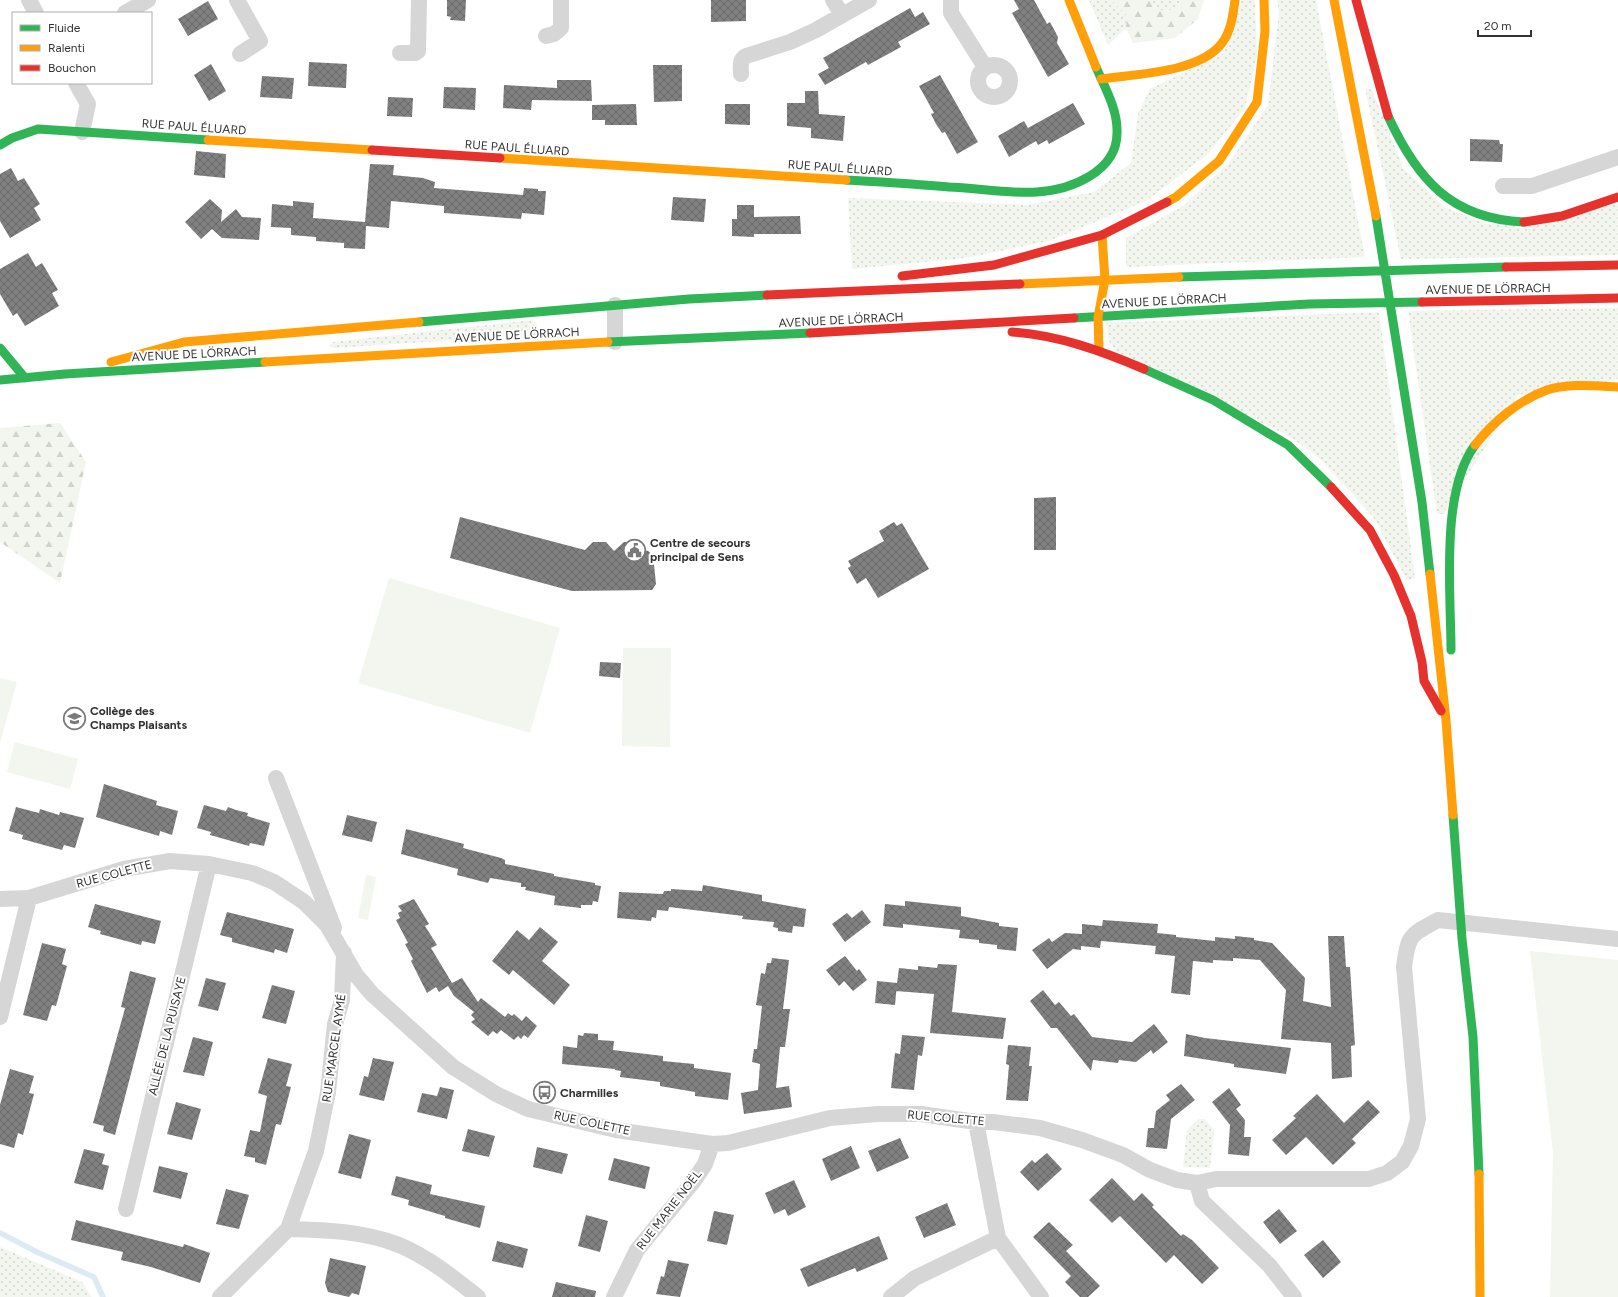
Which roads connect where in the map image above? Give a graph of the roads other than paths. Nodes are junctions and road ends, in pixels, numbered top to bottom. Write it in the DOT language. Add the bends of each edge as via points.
graph roads {
  1 [pos="29,0"];
  2 [pos="148,0"];
  3 [pos="237,0"];
  4 [pos="419,0"];
  5 [pos="562,0"];
  6 [pos="833,0"];
  7 [pos="869,0"];
  8 [pos="951,0"];
  9 [pos="1069,0"];
  10 [pos="1235,0"];
  11 [pos="1264,0"];
  12 [pos="1334,0"];
  13 [pos="1356,0"];
  14 [pos="35,12"];
  15 [pos="127,12"];
  16 [pos="842,15"];
  17 [pos="546,36"];
  18 [pos="400,53"];
  19 [pos="240,54"];
  20 [pos="985,67"];
  21 [pos="741,74"];
  22 [pos="1101,79"];
  23 [pos="77,84"];
  24 [pos="82,132"];
  25 [pos="0,145"];
  26 [pos="1618,157"];
  27 [pos="1503,186"];
  28 [pos="1618,197"];
  29 [pos="1102,235"];
  30 [pos="1618,265"];
  31 [pos="889,278"];
  32 [pos="1105,280"];
  33 [pos="874,281"];
  34 [pos="780,295"];
  35 [pos="1618,298"];
  36 [pos="614,305"];
  37 [pos="1098,317"];
  38 [pos="893,329"];
  39 [pos="615,342"];
  40 [pos="0,348"];
  41 [pos="1099,350"];
  42 [pos="65,374"];
  43 [pos="25,378"];
  44 [pos="0,380"];
  45 [pos="1618,387"];
  46 [pos="1443,690"];
  47 [pos="1446,720"];
  48 [pos="276,778"];
  49 [pos="209,864"];
  50 [pos="29,898"];
  51 [pos="0,899"];
  52 [pos="1618,939"];
  53 [pos="344,953"];
  54 [pos="0,1017"];
  55 [pos="976,1122"];
  56 [pos="712,1144"];
  57 [pos="1197,1184"];
  58 [pos="126,1209"];
  59 [pos="288,1229"];
  60 [pos="998,1238"];
  61 [pos="220,1297"];
  62 [pos="478,1297"];
  63 [pos="614,1297"];
  64 [pos="891,1297"];
  65 [pos="1041,1297"];
  66 [pos="1294,1297"];
  67 [pos="1480,1297"];
  1 -- 14 [label="street"];
  2 -- 15 [label="street"];
  3 -- 19 [label="street" via="260,41"];
  4 -- 18 [label="street" via="418,51"];
  5 -- 17 [label="street" via="561,28"];
  6 -- 16 [label="street"];
  7 -- 16 [label="street"];
  8 -- 20 [label="street" via="951,13"];
  9 -- 22 [label="main road, RUE PAUL ÉLUARD"];
  10 -- 22 [label="main road" via="1226,36 1210,54 1199,60 1164,70"];
  11 -- 29 [label="main road" via="1265,31 1257,102 1219,161 1176,197"];
  12 -- 46 [label="main road" via="1371,185 1422,502"];
  13 -- 28 [label="main road" via="1394,130 1417,168 1442,196 1466,211 1497,219 1527,222 1563,216"];
  16 -- 21 [label="street" via="790,42 742,58"];
  22 -- 24 [label="main road, RUE PAUL ÉLUARD" via="1116,116 1119,131 1114,153 1093,175 1075,185 1036,192"];
  23 -- 24 [label="street" via="88,104"];
  24 -- 25 [label="main road, RUE PAUL ÉLUARD" via="38,129"];
  26 -- 27 [label="street" via="1532,186"];
  29 -- 31 [label="main road" via="994,265"];
  29 -- 32 [label="main road"];
  30 -- 32 [label="main road, AVENUE DE LÖRRACH" via="1577,264"];
  32 -- 34 [label="main road, AVENUE DE LÖRRACH"];
  32 -- 37 [label="main road"];
  33 -- 34 [label="main road"];
  34 -- 36 [label="main road, AVENUE DE LÖRRACH"];
  35 -- 37 [label="main road, AVENUE DE LÖRRACH" via="1309,304"];
  36 -- 39 [label="street"];
  36 -- 42 [label="main road, AVENUE DE LÖRRACH" via="184,342"];
  37 -- 38 [label="main road, AVENUE DE LÖRRACH"];
  37 -- 41 [label="main road"];
  38 -- 39 [label="main road, AVENUE DE LÖRRACH"];
  38 -- 41 [label="main road" via="1030,333"];
  39 -- 42 [label="main road, AVENUE DE LÖRRACH"];
  40 -- 43 [label="main road"];
  41 -- 47 [label="main road" via="1213,400 1288,445 1338,493 1370,530 1394,575 1410,616 1422,662 1424,681"];
  42 -- 43 [label="main road, AVENUE DE LÖRRACH"];
  43 -- 44 [label="main road, AVENUE DE LÖRRACH"];
  45 -- 46 [label="main road" via="1580,386 1548,390 1521,403 1488,427 1470,452 1456,486 1450,531 1450,666"];
  46 -- 47 [label="main road"];
  47 -- 67 [label="main road" via="1462,939 1473,1037 1478,1130"];
  48 -- 53 [label="street, RUE MARCEL AYMÉ"];
  49 -- 50 [label="street, RUE COLETTE" via="170,861 142,864"];
  49 -- 53 [label="street, RUE COLETTE" via="252,873 267,879 304,902 327,925"];
  49 -- 58 [label="street, ALLÉE DE LA PUISAYE"];
  50 -- 51 [label="street, RUE COLETTE"];
  50 -- 54 [label="street"];
  52 -- 57 [label="street" via="1438,920 1415,932 1407,944 1404,967 1418,1119 1411,1146 1402,1162 1387,1173 1369,1179 1216,1179"];
  53 -- 56 [label="street, RUE COLETTE" via="356,975 394,1016 453,1067 500,1096 528,1109 616,1130"];
  53 -- 59 [label="street, RUE MARCEL AYMÉ" via="342,1000 335,1024 328,1092 316,1151"];
  55 -- 56 [label="street, RUE COLETTE" via="921,1114 830,1118 728,1143"];
  55 -- 57 [label="street, RUE COLETTE" via="1040,1128 1123,1155 1150,1170 1177,1180"];
  55 -- 60 [label="street"];
  56 -- 63 [label="street, RUE MARIE NOËL" via="705,1164 693,1182 637,1250"];
  57 -- 66 [label="street" via="1202,1201 1269,1265"];
  59 -- 61 [label="street, RUE MARCEL AYMÉ"];
  59 -- 62 [label="street" via="333,1230 399,1245 454,1278"];
  60 -- 64 [label="street" via="915,1278"];
  60 -- 65 [label="street"];
}
